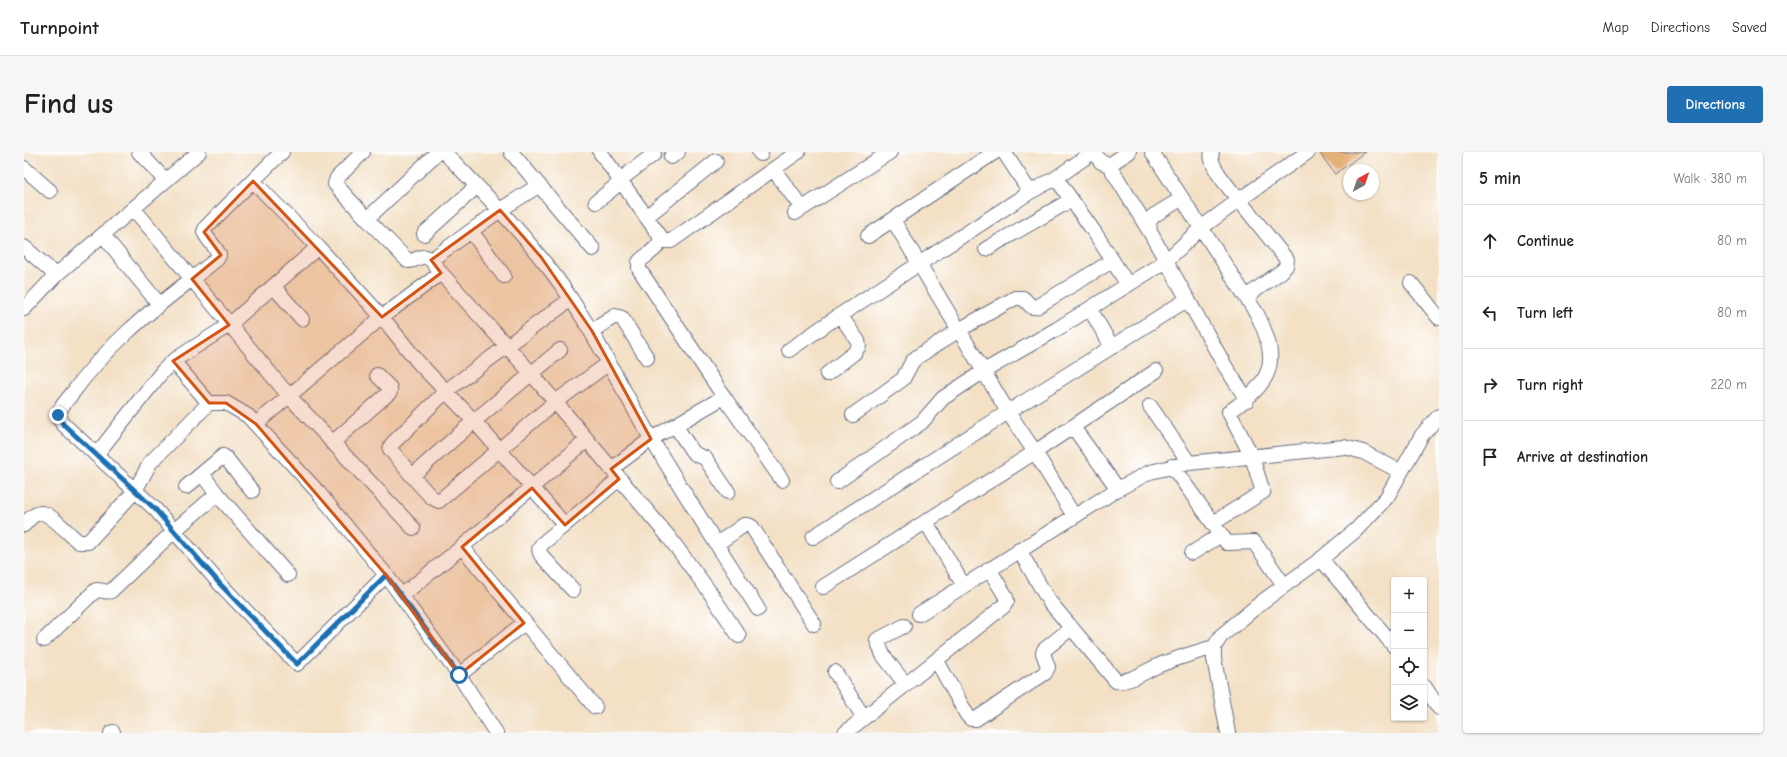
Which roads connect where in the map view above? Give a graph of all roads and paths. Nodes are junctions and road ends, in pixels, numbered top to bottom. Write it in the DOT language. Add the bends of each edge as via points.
graph roads {
  1 [pos="139,152"];
  2 [pos="198,152"];
  3 [pos="282,152"];
  4 [pos="363,152"];
  5 [pos="438,152"];
  6 [pos="444,152"];
  7 [pos="511,152"];
  8 [pos="600,152"];
  9 [pos="798,152"];
  10 [pos="890,152"];
  11 [pos="995,152"];
  12 [pos="1004,152"];
  13 [pos="1094,152"];
  14 [pos="1129,152"];
  15 [pos="1152,152"];
  16 [pos="1308,152"];
  17 [pos="1210,153"];
  18 [pos="654,154"];
  19 [pos="716,161"];
  20 [pos="1108,165"];
  21 [pos="24,168"];
  22 [pos="774,170"];
  23 [pos="1056,178"];
  24 [pos="165,180"];
  25 [pos="253,181"];
  26 [pos="621,181"];
  27 [pos="477,186"];
  28 [pos="538,186"];
  29 [pos="50,191"];
  30 [pos="1030,192"];
  31 [pos="1182,199"];
  32 [pos="1071,200"];
  33 [pos="1240,200"];
  34 [pos="596,202"];
  35 [pos="134,209"];
  36 [pos="500,210"];
  37 [pos="646,217"];
  38 [pos="367,219"];
  39 [pos="893,220"];
  40 [pos="1201,228"];
  41 [pos="471,231"];
  42 [pos="1150,232"];
  43 [pos="424,234"];
  44 [pos="103,235"];
  45 [pos="868,236"];
  46 [pos="661,241"];
  47 [pos="24,247"];
  48 [pos="318,247"];
  49 [pos="593,249"];
  50 [pos="986,249"];
  51 [pos="431,260"];
  52 [pos="1166,261"];
  53 [pos="1112,262"];
  54 [pos="920,264"];
  55 [pos="441,273"];
  56 [pos="56,275"];
  57 [pos="504,276"];
  58 [pos="192,279"];
  59 [pos="1411,283"];
  60 [pos="1128,285"];
  61 [pos="273,286"];
  62 [pos="1246,297"];
  63 [pos="571,299"];
  64 [pos="1188,299"];
  65 [pos="159,304"];
  66 [pos="24,308"];
  67 [pos="1090,309"];
  68 [pos="840,315"];
  69 [pos="382,317"];
  70 [pos="1439,318"];
  71 [pos="302,319"];
  72 [pos="229,325"];
  73 [pos="960,330"];
  74 [pos="592,331"];
  75 [pos="508,347"];
  76 [pos="1112,347"];
  77 [pos="560,350"];
  78 [pos="789,350"];
  79 [pos="647,358"];
  80 [pos="173,361"];
  81 [pos="609,363"];
  82 [pos="984,371"];
  83 [pos="1156,371"];
  84 [pos="531,373"];
  85 [pos="827,374"];
  86 [pos="377,375"];
  87 [pos="446,391"];
  88 [pos="289,396"];
  89 [pos="724,397"];
  90 [pos="1247,400"];
  91 [pos="554,402"];
  92 [pos="209,403"];
  93 [pos="1150,406"];
  94 [pos="1008,412"];
  95 [pos="853,415"];
  96 [pos="1439,416"];
  97 [pos="474,421"];
  98 [pos="256,424"];
  99 [pos="675,425"];
  100 [pos="1073,427"];
  101 [pos="651,439"];
  102 [pos="587,440"];
  103 [pos="332,442"];
  104 [pos="499,450"];
  105 [pos="1035,452"];
  106 [pos="96,455"];
  107 [pos="1252,457"];
  108 [pos="1189,463"];
  109 [pos="1172,466"];
  110 [pos="1401,472"];
  111 [pos="202,474"];
  112 [pos="615,474"];
  113 [pos="412,476"];
  114 [pos="782,480"];
  115 [pos="837,482"];
  116 [pos="186,487"];
  117 [pos="532,488"];
  118 [pos="1118,489"];
  119 [pos="135,491"];
  120 [pos="252,491"];
  121 [pos="728,492"];
  122 [pos="217,494"];
  123 [pos="1074,516"];
  124 [pos="926,522"];
  125 [pos="24,525"];
  126 [pos="565,525"];
  127 [pos="413,528"];
  128 [pos="1217,529"];
  129 [pos="174,531"];
  130 [pos="813,537"];
  131 [pos="717,544"];
  132 [pos="462,547"];
  133 [pos="1019,550"];
  134 [pos="1192,553"];
  135 [pos="1321,559"];
  136 [pos="989,569"];
  137 [pos="288,575"];
  138 [pos="386,575"];
  139 [pos="964,586"];
  140 [pos="1284,586"];
  141 [pos="823,587"];
  142 [pos="572,590"];
  143 [pos="401,596"];
  144 [pos="758,609"];
  145 [pos="919,614"];
  146 [pos="524,623"];
  147 [pos="814,624"];
  148 [pos="904,626"];
  149 [pos="1071,628"];
  150 [pos="739,636"];
  151 [pos="44,640"];
  152 [pos="1391,642"];
  153 [pos="1214,647"];
  154 [pos="936,661"];
  155 [pos="835,672"];
  156 [pos="459,675"];
  157 [pos="906,685"];
  158 [pos="1427,690"];
  159 [pos="594,707"];
  160 [pos="1439,708"];
  161 [pos="864,718"];
  162 [pos="496,733"];
  163 [pos="845,733"];
  164 [pos="1228,733"];
  1 -- 24 [label="street"];
  2 -- 24 [label="street"];
  3 -- 25 [label="street"];
  4 -- 38 [label="street" via="337,178 335,184"];
  5 -- 38 [label="street"];
  6 -- 27 [label="street"];
  7 -- 28 [label="street"];
  8 -- 26 [label="street"];
  9 -- 22 [label="street"];
  10 -- 22 [label="street" via="799,211"];
  11 -- 39 [label="street"];
  12 -- 30 [label="street"];
  13 -- 20 [label="street" via="1101,162"];
  13 -- 23 [label="street"];
  14 -- 20 [label="street"];
  15 -- 31 [label="street"];
  16 -- 33 [label="street"];
  17 -- 33 [label="street" via="1214,168"];
  18 -- 26 [label="street"];
  19 -- 37 [label="street"];
  20 -- 42 [label="street"];
  21 -- 29 [label="street"];
  22 -- 46 [label="street" via="671,240"];
  23 -- 30 [label="street"];
  23 -- 32 [label="street"];
  24 -- 35 [label="street"];
  25 -- 48 [label="street"];
  25 -- 58 [label="street" via="206,227 206,238 219,255"];
  26 -- 34 [label="street"];
  26 -- 37 [label="street"];
  27 -- 36 [label="street"];
  27 -- 43 [label="street"];
  28 -- 36 [label="street"];
  28 -- 49 [label="street"];
  30 -- 54 [label="street"];
  31 -- 40 [label="street"];
  31 -- 42 [label="street" via="1153,216 1149,222"];
  32 -- 50 [label="street"];
  32 -- 53 [label="street"];
  33 -- 40 [label="street"];
  33 -- 62 [label="street" via="1287,260 1282,271"];
  35 -- 44 [label="street"];
  35 -- 58 [label="street"];
  36 -- 41 [label="street"];
  36 -- 63 [label="street" via="541,257"];
  37 -- 46 [label="street"];
  38 -- 51 [label="street" via="408,261 414,261 421,256"];
  39 -- 45 [label="street"];
  39 -- 54 [label="street"];
  40 -- 52 [label="street"];
  40 -- 62 [label="street"];
  41 -- 51 [label="street"];
  41 -- 57 [label="street"];
  42 -- 52 [label="street"];
  44 -- 56 [label="street"];
  44 -- 65 [label="street"];
  46 -- 89 [label="street" via="639,262 639,269"];
  47 -- 56 [label="street"];
  48 -- 61 [label="street"];
  48 -- 69 [label="street"];
  51 -- 55 [label="street"];
  52 -- 60 [label="street"];
  52 -- 64 [label="street"];
  53 -- 60 [label="street"];
  53 -- 73 [label="street" via="1036,307 1028,305 1022,298 1016,298"];
  54 -- 68 [label="street"];
  54 -- 73 [label="street"];
  55 -- 69 [label="street"];
  55 -- 75 [label="street"];
  56 -- 66 [label="street"];
  58 -- 65 [label="street"];
  58 -- 72 [label="street"];
  59 -- 70 [label="street"];
  60 -- 67 [label="street"];
  61 -- 71 [label="street"];
  61 -- 72 [label="street"];
  62 -- 90 [label="street" via="1266,333 1270,350 1265,379"];
  63 -- 74 [label="street"];
  63 -- 75 [label="street"];
  64 -- 76 [label="street"];
  64 -- 90 [label="street"];
  65 -- 106 [label="street" via="102,357 60,410 59,419 63,424"];
  67 -- 76 [label="street"];
  67 -- 82 [label="street"];
  68 -- 78 [label="street"];
  68 -- 85 [label="street" via="859,346"];
  69 -- 87 [label="street" via="418,362"];
  69 -- 88 [label="street"];
  72 -- 80 [label="street"];
  72 -- 88 [label="street"];
  73 -- 82 [label="street"];
  73 -- 95 [label="street" via="912,362 903,379"];
  74 -- 79 [label="street" via="619,316"];
  74 -- 81 [label="street"];
  75 -- 84 [label="street"];
  75 -- 87 [label="street"];
  76 -- 94 [label="street"];
  77 -- 84 [label="street"];
  80 -- 92 [label="street"];
  80 -- 106 [label="street"];
  81 -- 91 [label="street"];
  81 -- 101 [label="street"];
  82 -- 94 [label="street"];
  82 -- 115 [label="street" via="943,398 922,422"];
  83 -- 100 [label="street"];
  84 -- 91 [label="street"];
  84 -- 97 [label="street"];
  86 -- 103 [label="street" via="390,388 390,392"];
  87 -- 97 [label="street"];
  87 -- 113 [label="street" via="390,446"];
  88 -- 98 [label="street"];
  88 -- 103 [label="street"];
  89 -- 99 [label="street"];
  89 -- 114 [label="street"];
  90 -- 107 [label="street" via="1229,412"];
  91 -- 102 [label="street"];
  91 -- 104 [label="street"];
  92 -- 98 [label="street" via="226,403 240,410"];
  92 -- 119 [label="street" via="150,463"];
  93 -- 108 [label="street"];
  94 -- 105 [label="street"];
  94 -- 130 [label="street"];
  96 -- 110 [label="street" via="1422,435"];
  97 -- 104 [label="street"];
  97 -- 113 [label="street"];
  98 -- 138 [label="street" via="318,492"];
  99 -- 101 [label="street"];
  99 -- 121 [label="street" via="692,451 705,458"];
  100 -- 105 [label="street"];
  100 -- 118 [label="street"];
  101 -- 112 [label="street"];
  101 -- 131 [label="street"];
  102 -- 112 [label="street"];
  102 -- 117 [label="street"];
  103 -- 127 [label="street"];
  104 -- 113 [label="street" via="439,501 431,497"];
  104 -- 117 [label="street"];
  105 -- 123 [label="street"];
  105 -- 124 [label="street"];
  106 -- 119 [label="street"];
  107 -- 108 [label="street"];
  107 -- 110 [label="street" via="1344,447 1363,452"];
  107 -- 128 [label="street" via="1263,492"];
  108 -- 109 [label="street"];
  109 -- 118 [label="street" via="1150,472"];
  109 -- 128 [label="street"];
  110 -- 135 [label="street" via="1387,497 1356,530"];
  111 -- 116 [label="street"];
  111 -- 120 [label="street" via="221,457 225,457"];
  111 -- 122 [label="street"];
  112 -- 126 [label="street"];
  112 -- 150 [label="street" via="690,564"];
  117 -- 126 [label="street"];
  117 -- 132 [label="street"];
  118 -- 123 [label="street"];
  119 -- 125 [label="street" via="92,539 84,543 79,542 42,513"];
  119 -- 129 [label="street"];
  122 -- 129 [label="street"];
  122 -- 137 [label="street"];
  123 -- 133 [label="street"];
  124 -- 139 [label="street"];
  124 -- 141 [label="street"];
  126 -- 142 [label="street" via="542,544 539,551"];
  128 -- 134 [label="street"];
  128 -- 140 [label="street" via="1227,543 1254,542"];
  129 -- 138 [label="street" via="220,584 297,664"];
  129 -- 151 [label="street" via="110,591 96,590"];
  131 -- 144 [label="street"];
  131 -- 147 [label="street" via="744,525 752,527"];
  132 -- 143 [label="street"];
  132 -- 146 [label="street"];
  133 -- 136 [label="street"];
  133 -- 149 [label="street" via="1049,601"];
  135 -- 140 [label="street"];
  135 -- 152 [label="street"];
  136 -- 139 [label="street"];
  136 -- 154 [label="street" via="1005,595 1007,600 1004,606"];
  138 -- 143 [label="street"];
  139 -- 145 [label="street"];
  140 -- 153 [label="street" via="1221,636"];
  143 -- 156 [label="street"];
  146 -- 156 [label="street"];
  146 -- 159 [label="street"];
  148 -- 157 [label="street" via="877,640 883,655"];
  149 -- 153 [label="street" via="1116,681 1122,682 1164,663"];
  149 -- 154 [label="street" via="1044,650 1048,667 1045,673 976,719 971,719 967,715"];
  153 -- 164 [label="street"];
  154 -- 157 [label="street"];
  155 -- 161 [label="street"];
  156 -- 162 [label="street"];
  157 -- 161 [label="street"];
  158 -- 160 [label="street"];
  161 -- 163 [label="street"];
}
